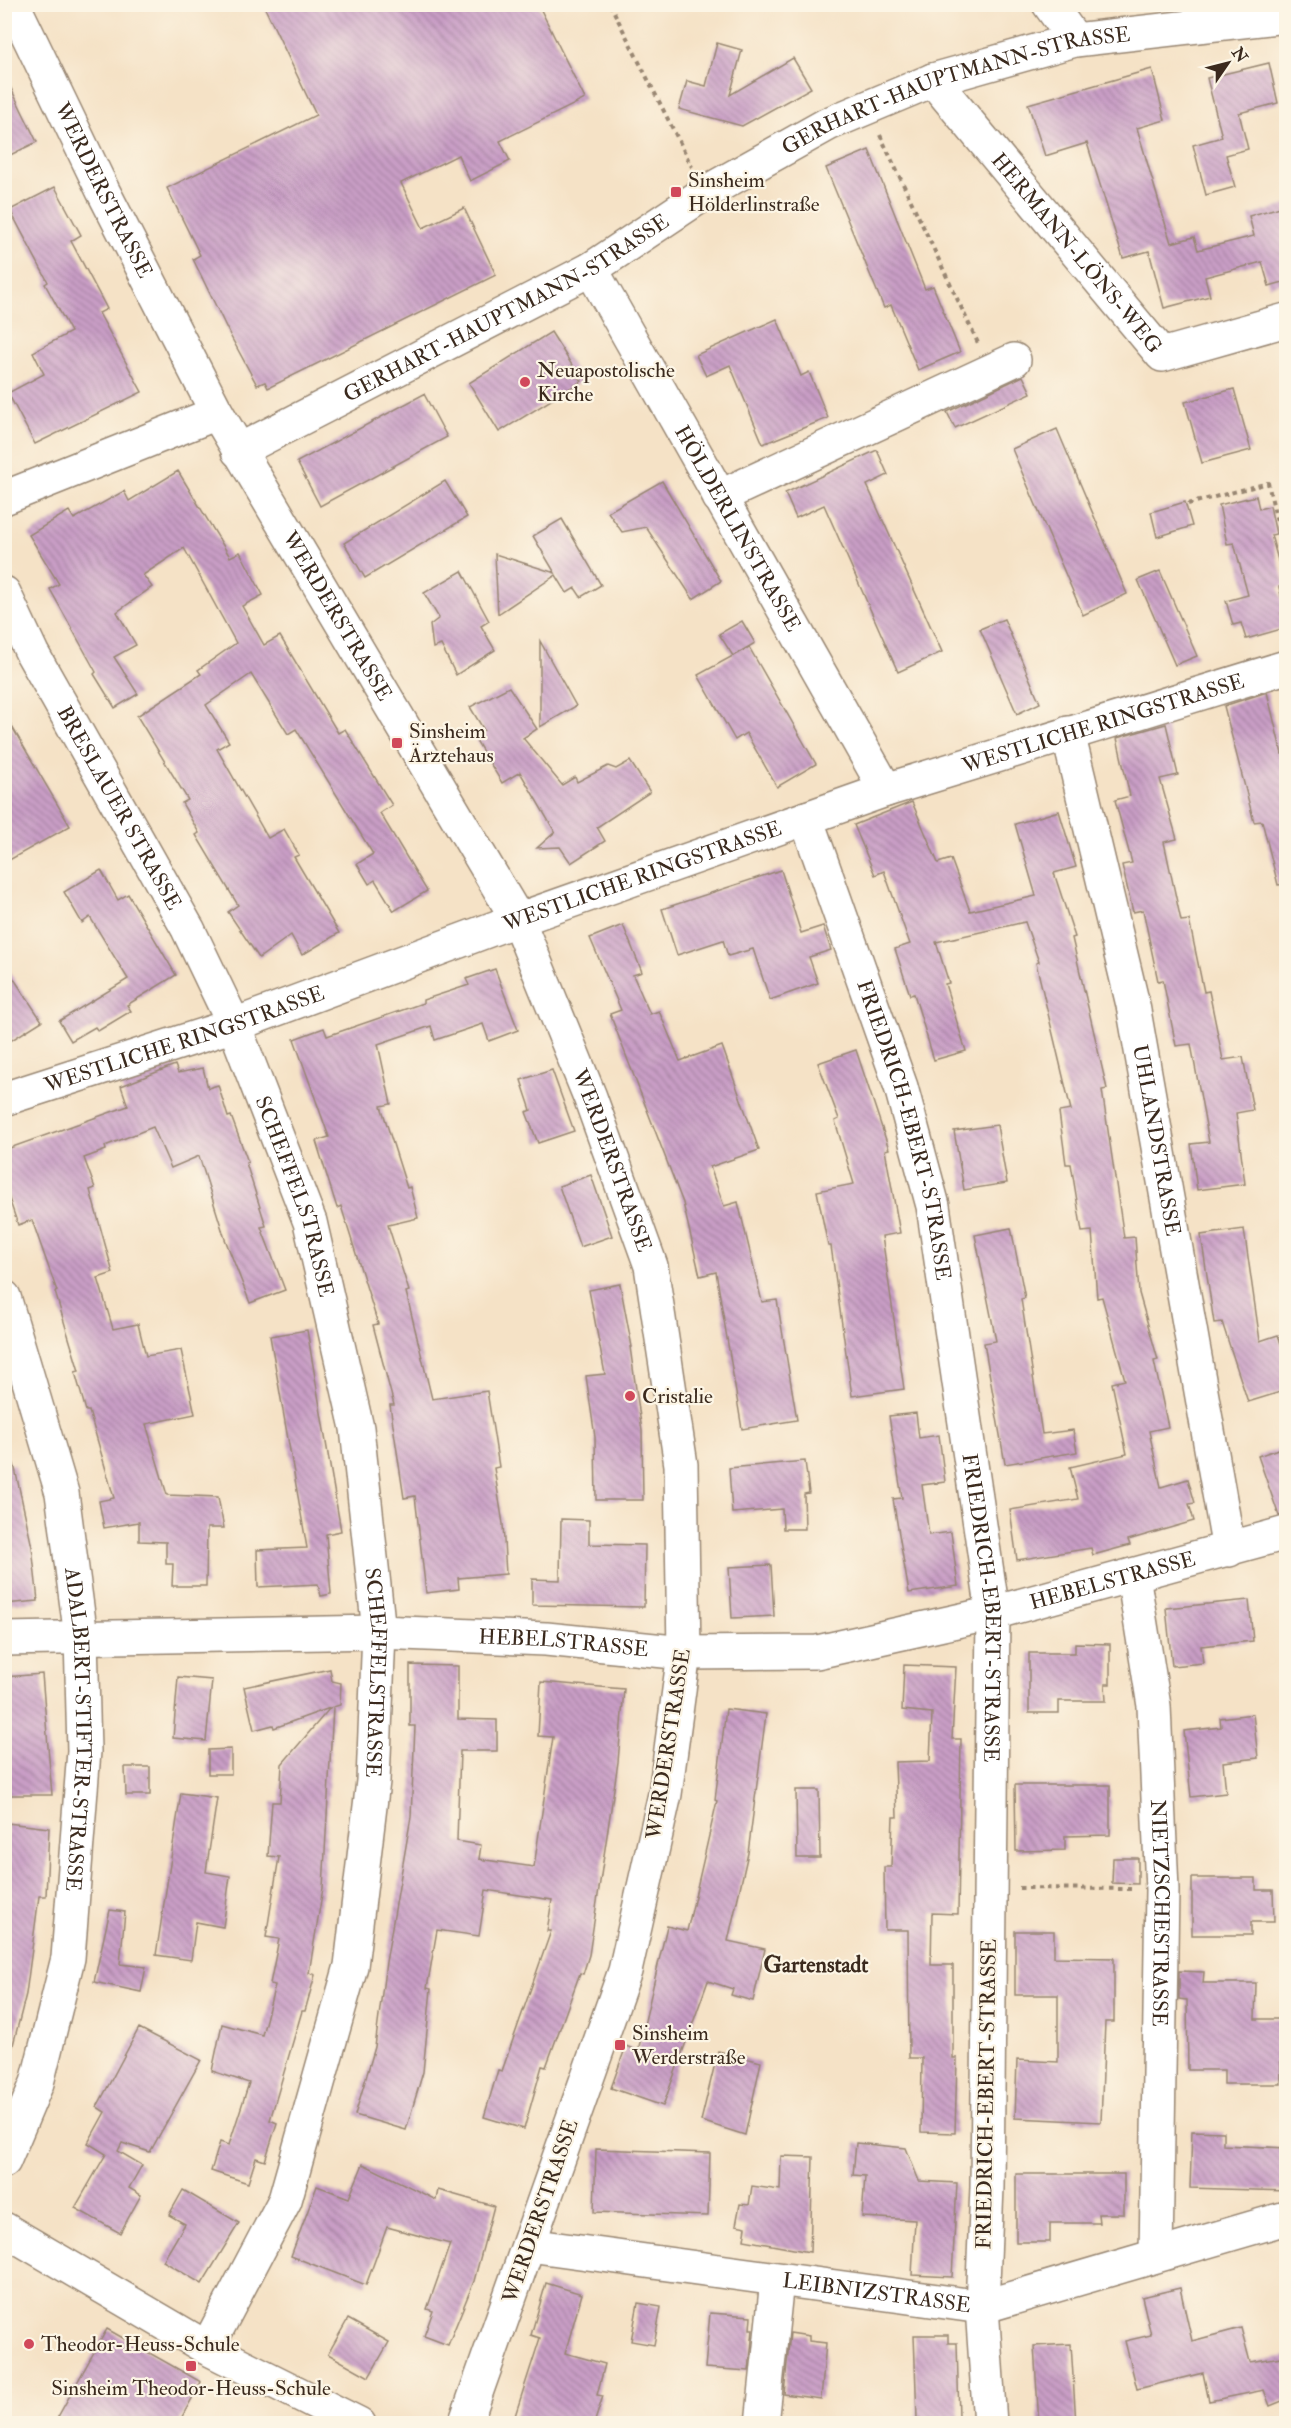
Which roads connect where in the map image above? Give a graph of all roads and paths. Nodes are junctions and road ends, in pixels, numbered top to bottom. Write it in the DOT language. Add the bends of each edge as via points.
graph roads {
  1 [pos="13,4"];
  2 [pos="610,4"];
  3 [pos="1049,4"];
  4 [pos="1287,16"];
  5 [pos="1075,40"];
  6 [pos="933,80"];
  7 [pos="867,107"];
  8 [pos="705,193"];
  9 [pos="591,268"];
  10 [pos="1287,320"];
  11 [pos="1003,365"];
  12 [pos="217,413"];
  13 [pos="238,451"];
  14 [pos="719,497"];
  15 [pos="4,498"];
  16 [pos="1188,504"];
  17 [pos="1287,561"];
  18 [pos="4,593"];
  19 [pos="1287,667"];
  20 [pos="1068,733"];
  21 [pos="886,790"];
  22 [pos="806,818"];
  23 [pos="518,920"];
  24 [pos="234,1025"];
  25 [pos="4,1099"];
  26 [pos="4,1297"];
  27 [pos="1287,1533"];
  28 [pos="1229,1550"];
  29 [pos="1133,1575"];
  30 [pos="993,1613"];
  31 [pos="379,1632"];
  32 [pos="81,1637"];
  33 [pos="4,1639"];
  34 [pos="684,1653"];
  35 [pos="988,1888"];
  36 [pos="1162,1890"];
  37 [pos="4,2161"];
  38 [pos="1287,2217"];
  39 [pos="4,2229"];
  40 [pos="529,2245"];
  41 [pos="1156,2255"];
  42 [pos="777,2280"];
  43 [pos="982,2307"];
  44 [pos="207,2348"];
  45 [pos="359,2424"];
  46 [pos="465,2424"];
  47 [pos="762,2424"];
  48 [pos="990,2424"];
  1 -- 12 [label="street, WERDERSTRASSE"];
  2 -- 8 [label="path"];
  3 -- 5 [label="street"];
  4 -- 5 [label="street, GERHART-HAUPTMANN-STRASSE"];
  5 -- 6 [label="street, GERHART-HAUPTMANN-STRASSE"];
  6 -- 7 [label="street, GERHART-HAUPTMANN-STRASSE"];
  6 -- 10 [label="street, HERMANN-LÖNS-WEG" via="1162,355"];
  7 -- 8 [label="street, GERHART-HAUPTMANN-STRASSE" via="828,124"];
  7 -- 11 [label="path"];
  8 -- 9 [label="street, GERHART-HAUPTMANN-STRASSE"];
  9 -- 13 [label="street, GERHART-HAUPTMANN-STRASSE"];
  9 -- 14 [label="street, HÖLDERLINSTRASSE"];
  11 -- 14 [label="street"];
  12 -- 13 [label="street, WERDERSTRASSE"];
  12 -- 15 [label="street"];
  13 -- 23 [label="street, WERDERSTRASSE"];
  14 -- 21 [label="street, HÖLDERLINSTRASSE"];
  16 -- 17 [label="path" via="1268,483"];
  18 -- 24 [label="street, BRESLAUER STRASSE" via="32,653 188,929"];
  19 -- 20 [label="street, WESTLICHE RINGSTRASSE"];
  20 -- 21 [label="street, WESTLICHE RINGSTRASSE"];
  20 -- 28 [label="street, UHLANDSTRASSE" via="1133,1005"];
  21 -- 22 [label="street, WESTLICHE RINGSTRASSE"];
  22 -- 23 [label="street, WESTLICHE RINGSTRASSE"];
  22 -- 30 [label="street, FRIEDRICH-EBERT-STRASSE" via="901,1088 933,1206"];
  23 -- 24 [label="street, WESTLICHE RINGSTRASSE"];
  23 -- 34 [label="street, WERDERSTRASSE" via="590,1097 651,1266 681,1465"];
  24 -- 25 [label="street, WESTLICHE RINGSTRASSE"];
  24 -- 31 [label="street, SCHEFFELSTRASSE" via="310,1222 357,1428"];
  26 -- 32 [label="street, ADALBERT-STIFTER-STRASSE" via="62,1493"];
  27 -- 28 [label="street, HEBELSTRASSE"];
  28 -- 29 [label="street, HEBELSTRASSE"];
  29 -- 30 [label="street, HEBELSTRASSE"];
  29 -- 36 [label="street, NIETZSCHESTRASSE" via="1154,1706"];
  30 -- 34 [label="street, HEBELSTRASSE" via="817,1652"];
  30 -- 35 [label="street, FRIEDRICH-EBERT-STRASSE"];
  31 -- 32 [label="street, HEBELSTRASSE"];
  31 -- 34 [label="street, HEBELSTRASSE" via="546,1639"];
  31 -- 44 [label="street, SCHEFFELSTRASSE" via="373,1781 351,1966 285,2200"];
  32 -- 33 [label="street, HEBELSTRASSE"];
  32 -- 37 [label="street, ADALBERT-STIFTER-STRASSE" via="84,1751 68,1958 37,2083"];
  34 -- 40 [label="street, WERDERSTRASSE" via="665,1794 625,1971"];
  35 -- 36 [label="path"];
  35 -- 43 [label="street, FRIEDRICH-EBERT-STRASSE" via="987,2187"];
  36 -- 41 [label="street, NIETZSCHESTRASSE"];
  38 -- 41 [label="street, LEIBNIZSTRASSE"];
  39 -- 44 [label="street"];
  40 -- 42 [label="street, LEIBNIZSTRASSE"];
  40 -- 46 [label="street, WERDERSTRASSE"];
  41 -- 43 [label="street, LEIBNIZSTRASSE"];
  42 -- 43 [label="street, LEIBNIZSTRASSE"];
  42 -- 47 [label="street"];
  43 -- 48 [label="street, FRIEDRICH-EBERT-STRASSE"];
  44 -- 45 [label="street"];
}
